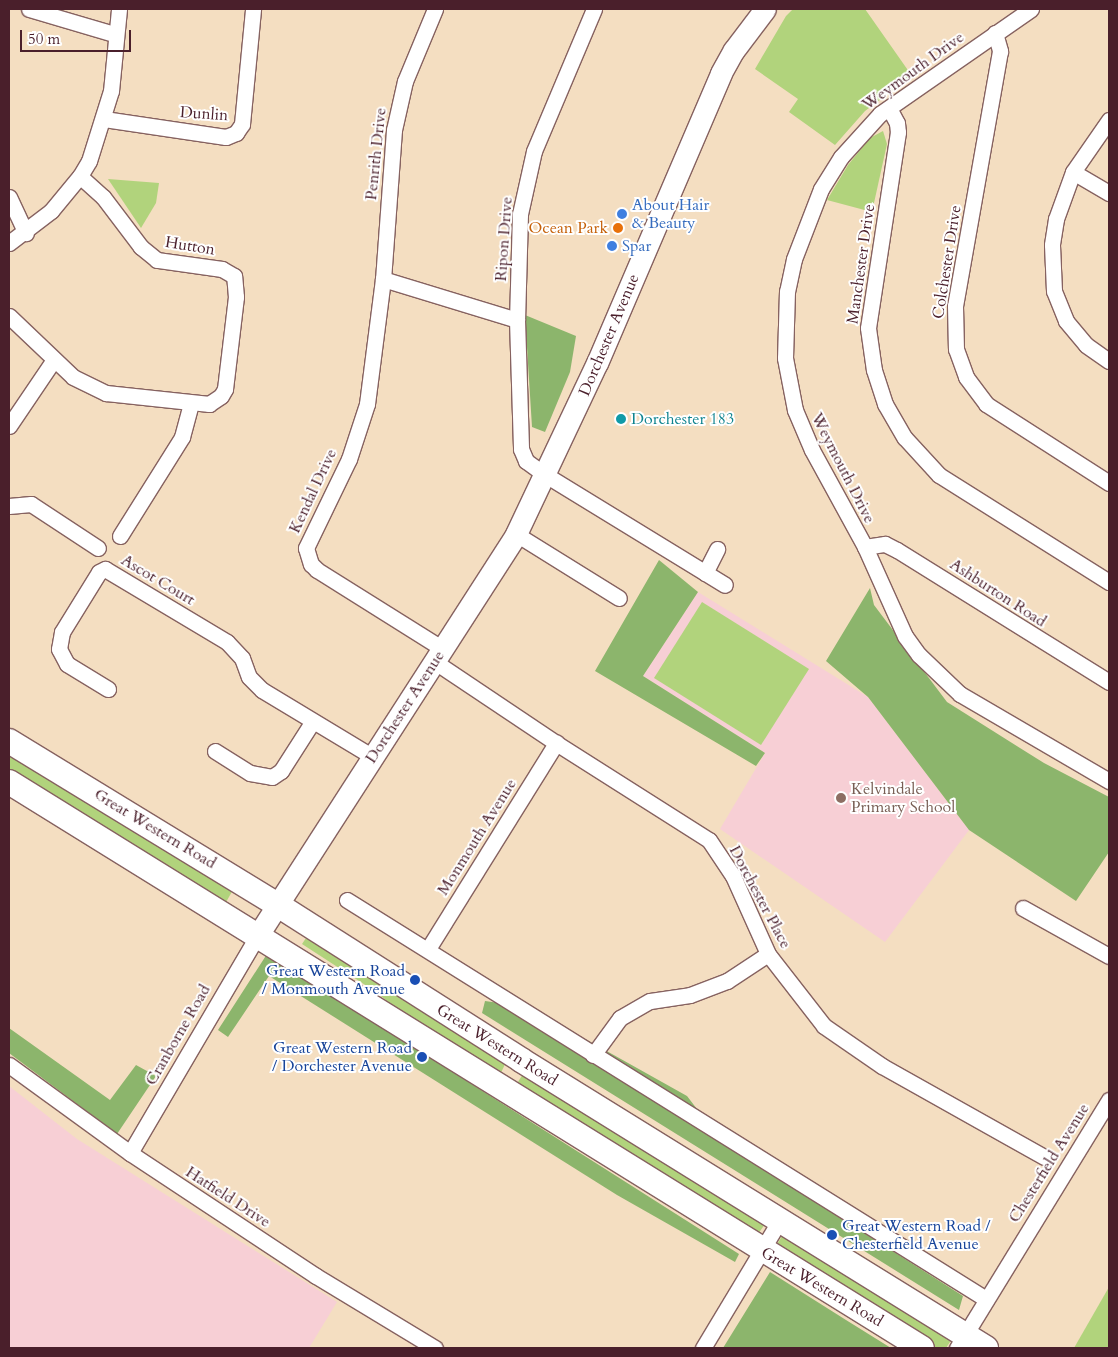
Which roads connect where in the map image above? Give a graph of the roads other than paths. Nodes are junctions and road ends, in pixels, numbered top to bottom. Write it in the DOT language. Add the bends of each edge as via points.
graph roads {
  1 [pos="29,9"];
  2 [pos="119,9"];
  3 [pos="253,9"];
  4 [pos="435,9"];
  5 [pos="594,9"];
  6 [pos="765,9"];
  7 [pos="1030,9"];
  8 [pos="114,34"];
  9 [pos="995,34"];
  10 [pos="889,108"];
  11 [pos="104,119"];
  12 [pos="1109,120"];
  13 [pos="1073,172"];
  14 [pos="80,176"];
  15 [pos="1109,193"];
  16 [pos="9,197"];
  17 [pos="26,233"];
  18 [pos="9,243"];
  19 [pos="383,279"];
  20 [pos="9,316"];
  21 [pos="517,320"];
  22 [pos="53,361"];
  23 [pos="1109,361"];
  24 [pos="191,403"];
  25 [pos="9,426"];
  26 [pos="544,474"];
  27 [pos="1109,483"];
  28 [pos="9,506"];
  29 [pos="516,534"];
  30 [pos="120,536"];
  31 [pos="864,547"];
  32 [pos="98,548"];
  33 [pos="717,548"];
  34 [pos="705,573"];
  35 [pos="1109,582"];
  36 [pos="724,585"];
  37 [pos="619,598"];
  38 [pos="439,655"];
  39 [pos="1109,682"];
  40 [pos="108,689"];
  41 [pos="313,721"];
  42 [pos="9,741"];
  43 [pos="556,743"];
  44 [pos="215,751"];
  45 [pos="373,757"];
  46 [pos="1109,781"];
  47 [pos="9,782"];
  48 [pos="347,900"];
  49 [pos="278,905"];
  50 [pos="1023,908"];
  51 [pos="258,935"];
  52 [pos="428,949"];
  53 [pos="768,954"];
  54 [pos="1109,956"];
  55 [pos="592,1055"];
  56 [pos="521,1060"];
  57 [pos="9,1065"];
  58 [pos="502,1090"];
  59 [pos="1109,1100"];
  60 [pos="130,1154"];
  61 [pos="1044,1158"];
  62 [pos="780,1220"];
  63 [pos="761,1250"];
  64 [pos="986,1299"];
  65 [pos="961,1341"];
  66 [pos="425,1346"];
  67 [pos="703,1348"];
  68 [pos="922,1348"];
  69 [pos="986,1348"];
  1 -- 8 [label="street"];
  2 -- 8 [label="street"];
  3 -- 11 [label="street, Dunlin" via="242,124 236,133 226,136"];
  4 -- 19 [label="street, Penrith Drive" via="405,81 394,130"];
  5 -- 21 [label="street, Ripon Drive" via="534,151 528,173 520,214"];
  6 -- 26 [label="street, Dorchester Avenue" via="721,73 597,363"];
  7 -- 9 [label="street, Weymouth Drive"];
  8 -- 11 [label="street" via="111,91"];
  9 -- 10 [label="street, Weymouth Drive"];
  9 -- 27 [label="street, Colchester Drive" via="1000,51 955,306 956,349 966,377 986,404"];
  10 -- 31 [label="street, Weymouth Drive" via="859,133 821,189 794,259 784,332 789,387 795,410"];
  10 -- 35 [label="street, Manchester Drive" via="898,123 898,132 868,328 874,370 885,404 905,438 939,475"];
  11 -- 14 [label="street"];
  12 -- 13 [label="street"];
  13 -- 15 [label="street"];
  13 -- 23 [label="street" via="1056,219 1052,245 1054,291 1066,321 1075,333"];
  14 -- 17 [label="street"];
  14 -- 24 [label="street, Hutton" via="103,197 141,246 157,260 222,269 234,276 236,297 225,389 209,404"];
  16 -- 17 [label="street"];
  17 -- 18 [label="street"];
  19 -- 21 [label="street"];
  19 -- 38 [label="street, Kendal Drive" via="367,404 349,459 308,539 307,556 317,570"];
  20 -- 22 [label="street, Hutton"];
  21 -- 26 [label="street, Ripon Drive" via="521,449 526,461"];
  22 -- 24 [label="street, Hutton" via="73,377 106,392"];
  22 -- 25 [label="street"];
  24 -- 30 [label="street" via="182,437"];
  26 -- 29 [label="street, Dorchester Avenue"];
  26 -- 34 [label="street"];
  28 -- 32 [label="street" via="31,504"];
  29 -- 37 [label="street"];
  29 -- 38 [label="street, Dorchester Avenue"];
  31 -- 39 [label="street, Ashburton Road" via="885,544 897,550"];
  31 -- 46 [label="street, Weymouth Drive" via="905,636 941,677 960,694"];
  33 -- 34 [label="street"];
  34 -- 36 [label="street"];
  38 -- 43 [label="street, Dorchester Place"];
  38 -- 45 [label="street, Dorchester Avenue"];
  40 -- 41 [label="street, Ascot Court" via="67,664 59,649 62,632 99,572 105,569 227,642 242,658 253,682"];
  41 -- 44 [label="street" via="281,770 272,777 250,773"];
  41 -- 45 [label="street, Ascot Court"];
  42 -- 49 [label="main road, Great Western Road"];
  43 -- 52 [label="street, Monmouth Avenue"];
  43 -- 53 [label="street, Dorchester Place" via="710,840 733,876"];
  45 -- 49 [label="street, Dorchester Avenue"];
  47 -- 51 [label="main road, Great Western Road"];
  48 -- 52 [label="street"];
  49 -- 51 [label="street, Dorchester Avenue"];
  49 -- 56 [label="main road, Great Western Road"];
  50 -- 54 [label="street"];
  51 -- 58 [label="main road, Great Western Road"];
  51 -- 60 [label="street, Cranborne Road"];
  52 -- 55 [label="street"];
  53 -- 55 [label="street" via="727,981 690,995 650,1001 620,1018"];
  53 -- 61 [label="street, Dorchester Place" via="824,1026 882,1066"];
  55 -- 64 [label="street"];
  56 -- 58 [label="main road"];
  56 -- 62 [label="main road, Great Western Road"];
  57 -- 60 [label="street, Hatfield Drive"];
  58 -- 63 [label="main road, Great Western Road"];
  59 -- 64 [label="street, Chesterfield Avenue"];
  60 -- 66 [label="street, Hatfield Drive"];
  62 -- 63 [label="street"];
  62 -- 65 [label="main road, Great Western Road"];
  63 -- 67 [label="street"];
  63 -- 68 [label="main road, Great Western Road"];
  64 -- 65 [label="street, Chesterfield Avenue"];
  65 -- 69 [label="main road, Great Western Road"];
}
